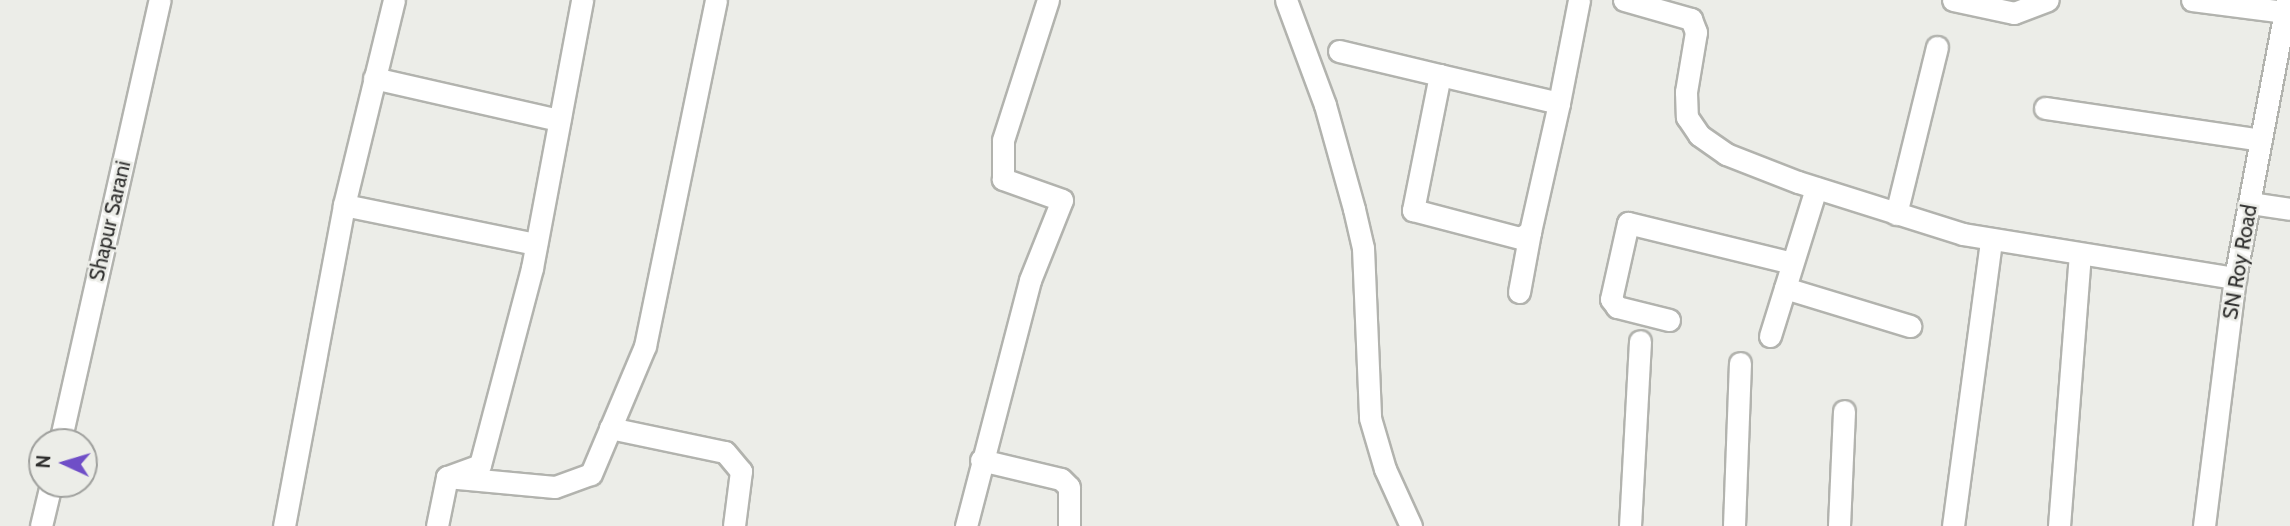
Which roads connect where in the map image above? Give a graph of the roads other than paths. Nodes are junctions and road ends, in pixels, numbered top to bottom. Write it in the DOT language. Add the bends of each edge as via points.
graph roads {
  1 [pos="160,0"];
  2 [pos="394,0"];
  3 [pos="582,0"];
  4 [pos="716,0"];
  5 [pos="1048,0"];
  6 [pos="1286,0"];
  7 [pos="1579,0"];
  8 [pos="1624,0"];
  9 [pos="1952,0"];
  10 [pos="2048,0"];
  11 [pos="2192,0"];
  12 [pos="2286,6"];
  13 [pos="1694,10"];
  14 [pos="1937,47"];
  15 [pos="1339,51"];
  16 [pos="1440,75"];
  17 [pos="374,78"];
  18 [pos="1559,103"];
  19 [pos="2045,108"];
  20 [pos="559,120"];
  21 [pos="2261,140"];
  22 [pos="1816,188"];
  23 [pos="2250,203"];
  24 [pos="344,205"];
  25 [pos="2290,209"];
  26 [pos="1896,214"];
  27 [pos="1530,232"];
  28 [pos="1991,240"];
  29 [pos="536,244"];
  30 [pos="2080,256"];
  31 [pos="1792,263"];
  32 [pos="2235,278"];
  33 [pos="1785,288"];
  34 [pos="1519,292"];
  35 [pos="1669,320"];
  36 [pos="1910,326"];
  37 [pos="1770,336"];
  38 [pos="1640,341"];
  39 [pos="1740,363"];
  40 [pos="1844,411"];
  41 [pos="63,428"];
  42 [pos="611,428"];
  43 [pos="981,460"];
  44 [pos="447,477"];
  45 [pos="48,498"];
  46 [pos="41,526"];
  47 [pos="284,526"];
  48 [pos="437,526"];
  49 [pos="734,526"];
  50 [pos="966,526"];
  51 [pos="1069,526"];
  52 [pos="1411,526"];
  53 [pos="1630,526"];
  54 [pos="1734,526"];
  55 [pos="1839,526"];
  56 [pos="1953,526"];
  57 [pos="2059,526"];
  58 [pos="2204,526"];
  1 -- 41 [label="street, Shapur Sarani"];
  2 -- 17 [label="street"];
  3 -- 20 [label="street"];
  4 -- 42 [label="street" via="645,346"];
  5 -- 43 [label="street" via="1003,140 1003,179 1062,200 1030,280"];
  6 -- 52 [label="street" via="1325,105 1354,209 1363,248 1370,418 1385,470"];
  7 -- 18 [label="street"];
  8 -- 13 [label="street"];
  9 -- 10 [label="street" via="2014,13"];
  11 -- 12 [label="street"];
  12 -- 21 [label="street, SN Roy Road"];
  13 -- 22 [label="street" via="1687,117 1699,135 1726,154"];
  14 -- 26 [label="street"];
  15 -- 16 [label="street"];
  16 -- 18 [label="street"];
  16 -- 27 [label="street" via="1413,209 1520,238"];
  17 -- 20 [label="street"];
  17 -- 24 [label="street"];
  18 -- 27 [label="street"];
  19 -- 21 [label="street"];
  20 -- 29 [label="street"];
  21 -- 23 [label="street, SN Roy Road"];
  22 -- 26 [label="street"];
  22 -- 31 [label="street"];
  23 -- 25 [label="street"];
  23 -- 32 [label="street, SN Roy Road"];
  24 -- 29 [label="street"];
  24 -- 47 [label="street"];
  26 -- 28 [label="street"];
  27 -- 34 [label="street"];
  28 -- 30 [label="street"];
  28 -- 56 [label="street"];
  29 -- 44 [label="street" via="480,465"];
  30 -- 32 [label="street"];
  30 -- 57 [label="street"];
  31 -- 33 [label="street"];
  31 -- 35 [label="street" via="1628,223 1611,299 1617,307"];
  32 -- 58 [label="street, SN Roy Road"];
  33 -- 36 [label="street"];
  33 -- 37 [label="street"];
  38 -- 53 [label="street"];
  39 -- 54 [label="street"];
  40 -- 55 [label="street"];
  42 -- 44 [label="street" via="591,474 555,488"];
  42 -- 49 [label="street" via="725,452 741,471"];
  43 -- 50 [label="street"];
  43 -- 51 [label="street" via="1061,479 1069,487"];
  44 -- 48 [label="street"];
  45 -- 46 [label="street"];
}
